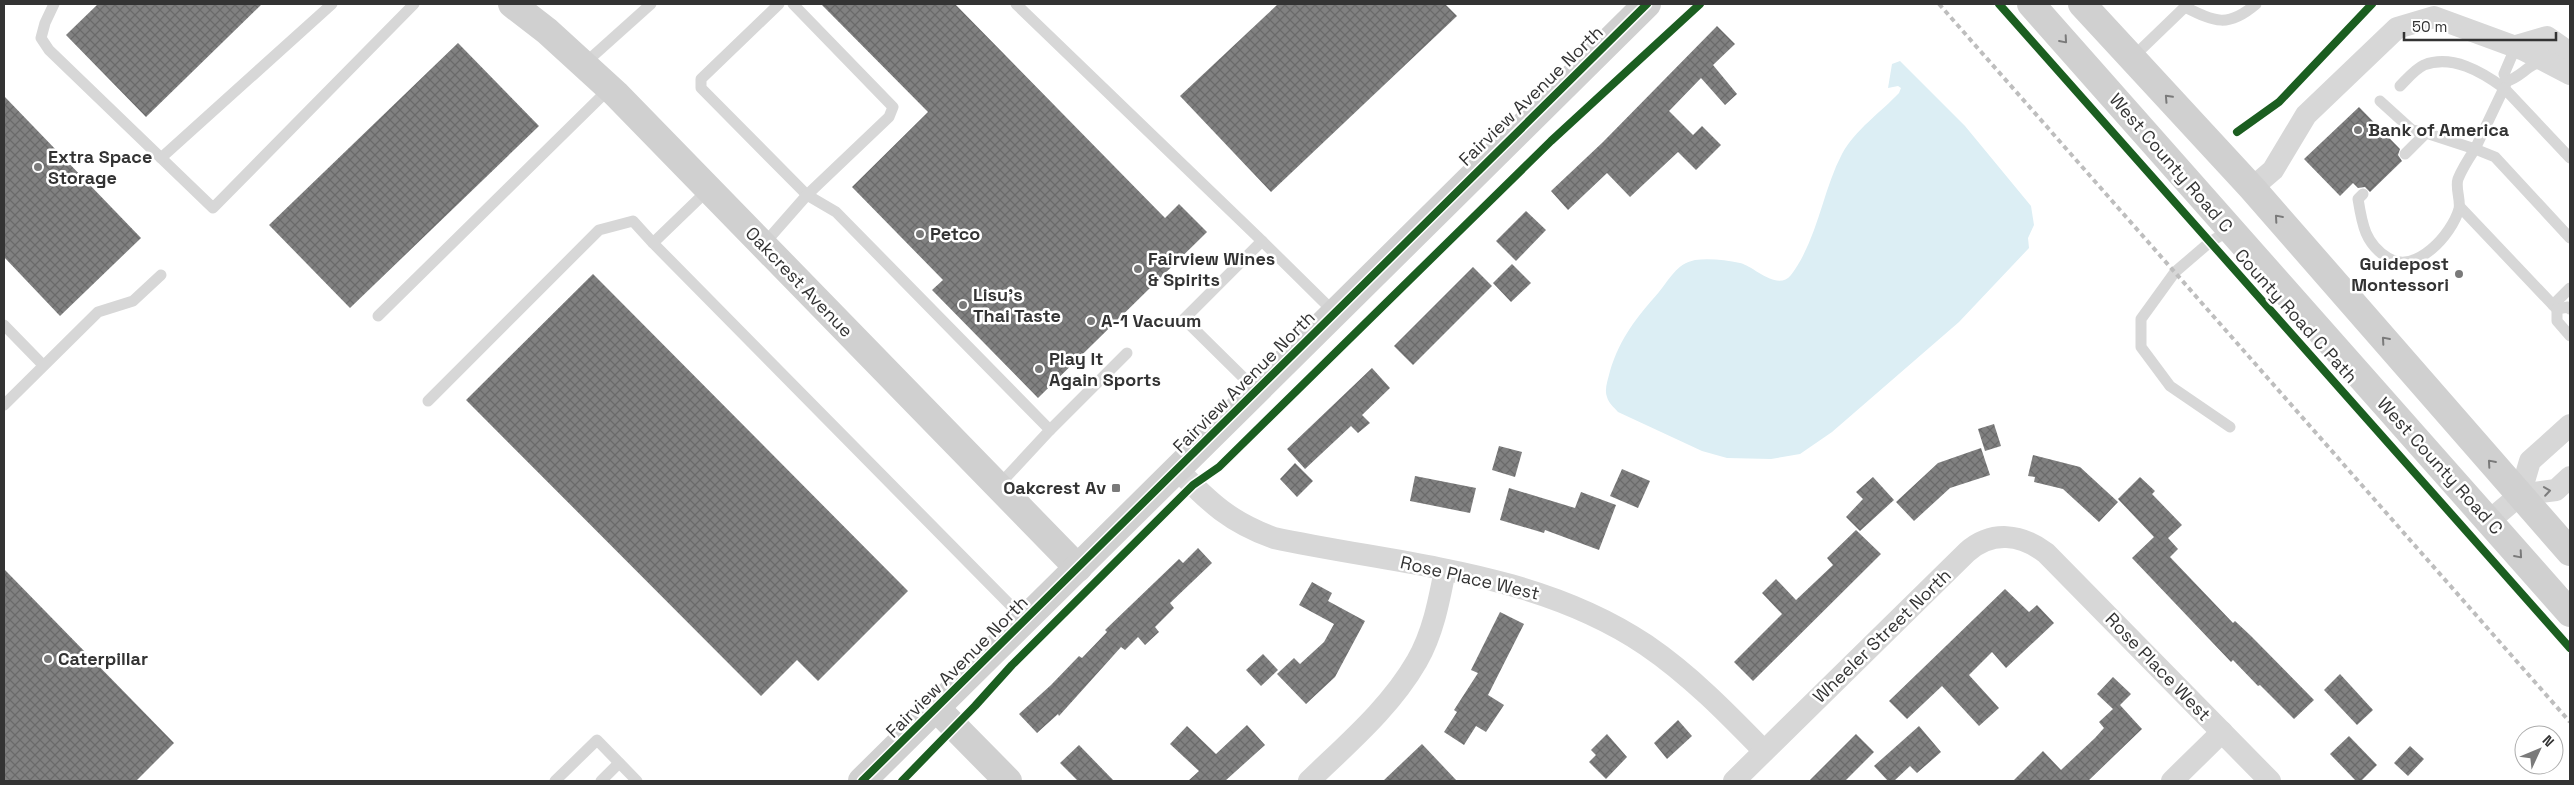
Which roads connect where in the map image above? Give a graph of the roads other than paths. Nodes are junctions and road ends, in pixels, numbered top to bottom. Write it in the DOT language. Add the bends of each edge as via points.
graph roads {
  1 [pos="54,4"];
  2 [pos="332,4"];
  3 [pos="414,4"];
  4 [pos="512,4"];
  5 [pos="651,4"];
  6 [pos="779,4"];
  7 [pos="793,4"];
  8 [pos="1016,4"];
  9 [pos="1647,4"];
  10 [pos="2032,4"];
  11 [pos="2082,4"];
  12 [pos="2256,4"];
  13 [pos="2187,5"];
  14 [pos="2516,46"];
  15 [pos="2560,58"];
  16 [pos="2131,59"];
  17 [pos="584,64"];
  18 [pos="2570,74"];
  19 [pos="2505,85"];
  20 [pos="2400,86"];
  21 [pos="610,88"];
  22 [pos="2380,101"];
  23 [pos="2426,133"];
  24 [pos="2475,149"];
  25 [pos="2405,154"];
  26 [pos="161,158"];
  27 [pos="2570,158"];
  28 [pos="2252,188"];
  29 [pos="709,189"];
  30 [pos="2363,194"];
  31 [pos="807,195"];
  32 [pos="2460,207"];
  33 [pos="2230,230"];
  34 [pos="2570,238"];
  35 [pos="1262,241"];
  36 [pos="653,243"];
  37 [pos="763,245"];
  38 [pos="161,275"];
  39 [pos="2570,288"];
  40 [pos="2555,307"];
  41 [pos="2570,309"];
  42 [pos="1335,313"];
  43 [pos="378,316"];
  44 [pos="4,325"];
  45 [pos="2570,336"];
  46 [pos="1127,353"];
  47 [pos="43,365"];
  48 [pos="1257,391"];
  49 [pos="428,400"];
  50 [pos="4,405"];
  51 [pos="2570,425"];
  52 [pos="2230,427"];
  53 [pos="1050,430"];
  54 [pos="1178,470"];
  55 [pos="2570,478"];
  56 [pos="998,486"];
  57 [pos="2520,495"];
  58 [pos="2489,521"];
  59 [pos="2570,552"];
  60 [pos="2046,553"];
  61 [pos="1078,568"];
  62 [pos="1445,570"];
  63 [pos="2570,613"];
  64 [pos="1025,620"];
  65 [pos="936,708"];
  66 [pos="2222,732"];
  67 [pos="1764,751"];
  68 [pos="619,763"];
  69 [pos="555,781"];
  70 [pos="601,781"];
  71 [pos="637,781"];
  72 [pos="862,781"];
  73 [pos="1008,781"];
  74 [pos="1309,781"];
  75 [pos="1734,781"];
  76 [pos="2172,781"];
  77 [pos="2270,781"];
  1 -- 26 [label="lane" via="42,38 48,50"];
  2 -- 26 [label="lane"];
  3 -- 26 [label="lane" via="213,208"];
  4 -- 17 [label="street, Oakcrest Avenue"];
  5 -- 17 [label="lane"];
  6 -- 31 [label="lane" via="701,79 701,88"];
  7 -- 31 [label="lane" via="893,107 889,117"];
  8 -- 35 [label="lane"];
  9 -- 42 [label="street, Fairview Avenue North"];
  10 -- 33 [label="street, West County Road C, one-way"];
  11 -- 16 [label="street"];
  12 -- 13 [label="lane" via="2228,20 2212,20"];
  13 -- 16 [label="lane"];
  14 -- 15 [label="street" via="2547,37"];
  14 -- 19 [label="lane" via="2504,74"];
  14 -- 28 [label="street" via="2434,17 2397,28 2306,114 2273,170"];
  15 -- 18 [label="street"];
  15 -- 19 [label="lane" via="2534,64"];
  28 -- 16 [label="street, one-way"];
  17 -- 21 [label="street, Oakcrest Avenue"];
  19 -- 20 [label="lane" via="2468,67 2442,62 2423,66"];
  19 -- 24 [label="lane"];
  19 -- 27 [label="lane"];
  21 -- 29 [label="street, Oakcrest Avenue"];
  21 -- 43 [label="lane"];
  22 -- 23 [label="lane" via="2412,130"];
  23 -- 24 [label="lane"];
  23 -- 25 [label="lane"];
  24 -- 32 [label="lane" via="2457,181"];
  24 -- 34 [label="lane" via="2495,157"];
  57 -- 28 [label="street, one-way"];
  29 -- 36 [label="lane"];
  29 -- 37 [label="street, Oakcrest Avenue"];
  30 -- 32 [label="lane" via="2358,199 2364,234 2381,254 2404,262 2431,250 2454,224"];
  31 -- 37 [label="lane"];
  31 -- 53 [label="lane" via="836,212"];
  32 -- 40 [label="lane"];
  33 -- 52 [label="lane" via="2174,272 2141,319 2141,347 2170,386"];
  33 -- 58 [label="street, West County Road C"];
  35 -- 42 [label="lane"];
  35 -- 48 [label="lane" via="1184,319"];
  36 -- 49 [label="lane" via="633,221 599,230"];
  36 -- 64 [label="lane"];
  37 -- 56 [label="street, Oakcrest Avenue"];
  38 -- 47 [label="lane" via="133,301 98,312"];
  39 -- 40 [label="lane"];
  40 -- 41 [label="lane"];
  40 -- 45 [label="lane" via="2557,321"];
  42 -- 48 [label="street, Fairview Avenue North"];
  44 -- 47 [label="lane"];
  46 -- 53 [label="lane"];
  47 -- 50 [label="lane"];
  48 -- 54 [label="street, Fairview Avenue North"];
  51 -- 57 [label="street" via="2530,461"];
  53 -- 56 [label="lane"];
  54 -- 61 [label="street, Fairview Avenue North"];
  54 -- 62 [label="street, Rose Place West" via="1226,515 1249,529 1285,540"];
  57 -- 55 [label="street, one-way" via="2556,490"];
  56 -- 61 [label="street, Oakcrest Avenue"];
  57 -- 58 [label="street"];
  57 -- 59 [label="street"];
  58 -- 63 [label="street, West County Road C, one-way"];
  60 -- 66 [label="street, Rose Place West"];
  60 -- 67 [label="street, Wheeler Street North" via="2018,537 1985,540 1972,548"];
  61 -- 64 [label="street, Fairview Avenue North"];
  62 -- 67 [label="street, Rose Place West" via="1520,586 1559,599 1604,620 1685,674"];
  62 -- 74 [label="street" via="1432,628 1400,689"];
  64 -- 65 [label="street, Fairview Avenue North"];
  65 -- 72 [label="street, Fairview Avenue North"];
  65 -- 73 [label="street"];
  66 -- 76 [label="street"];
  66 -- 77 [label="street, Rose Place West"];
  67 -- 75 [label="street, Wheeler Street North"];
  68 -- 69 [label="lane" via="597,740"];
  68 -- 70 [label="lane"];
  68 -- 71 [label="lane"];
}
